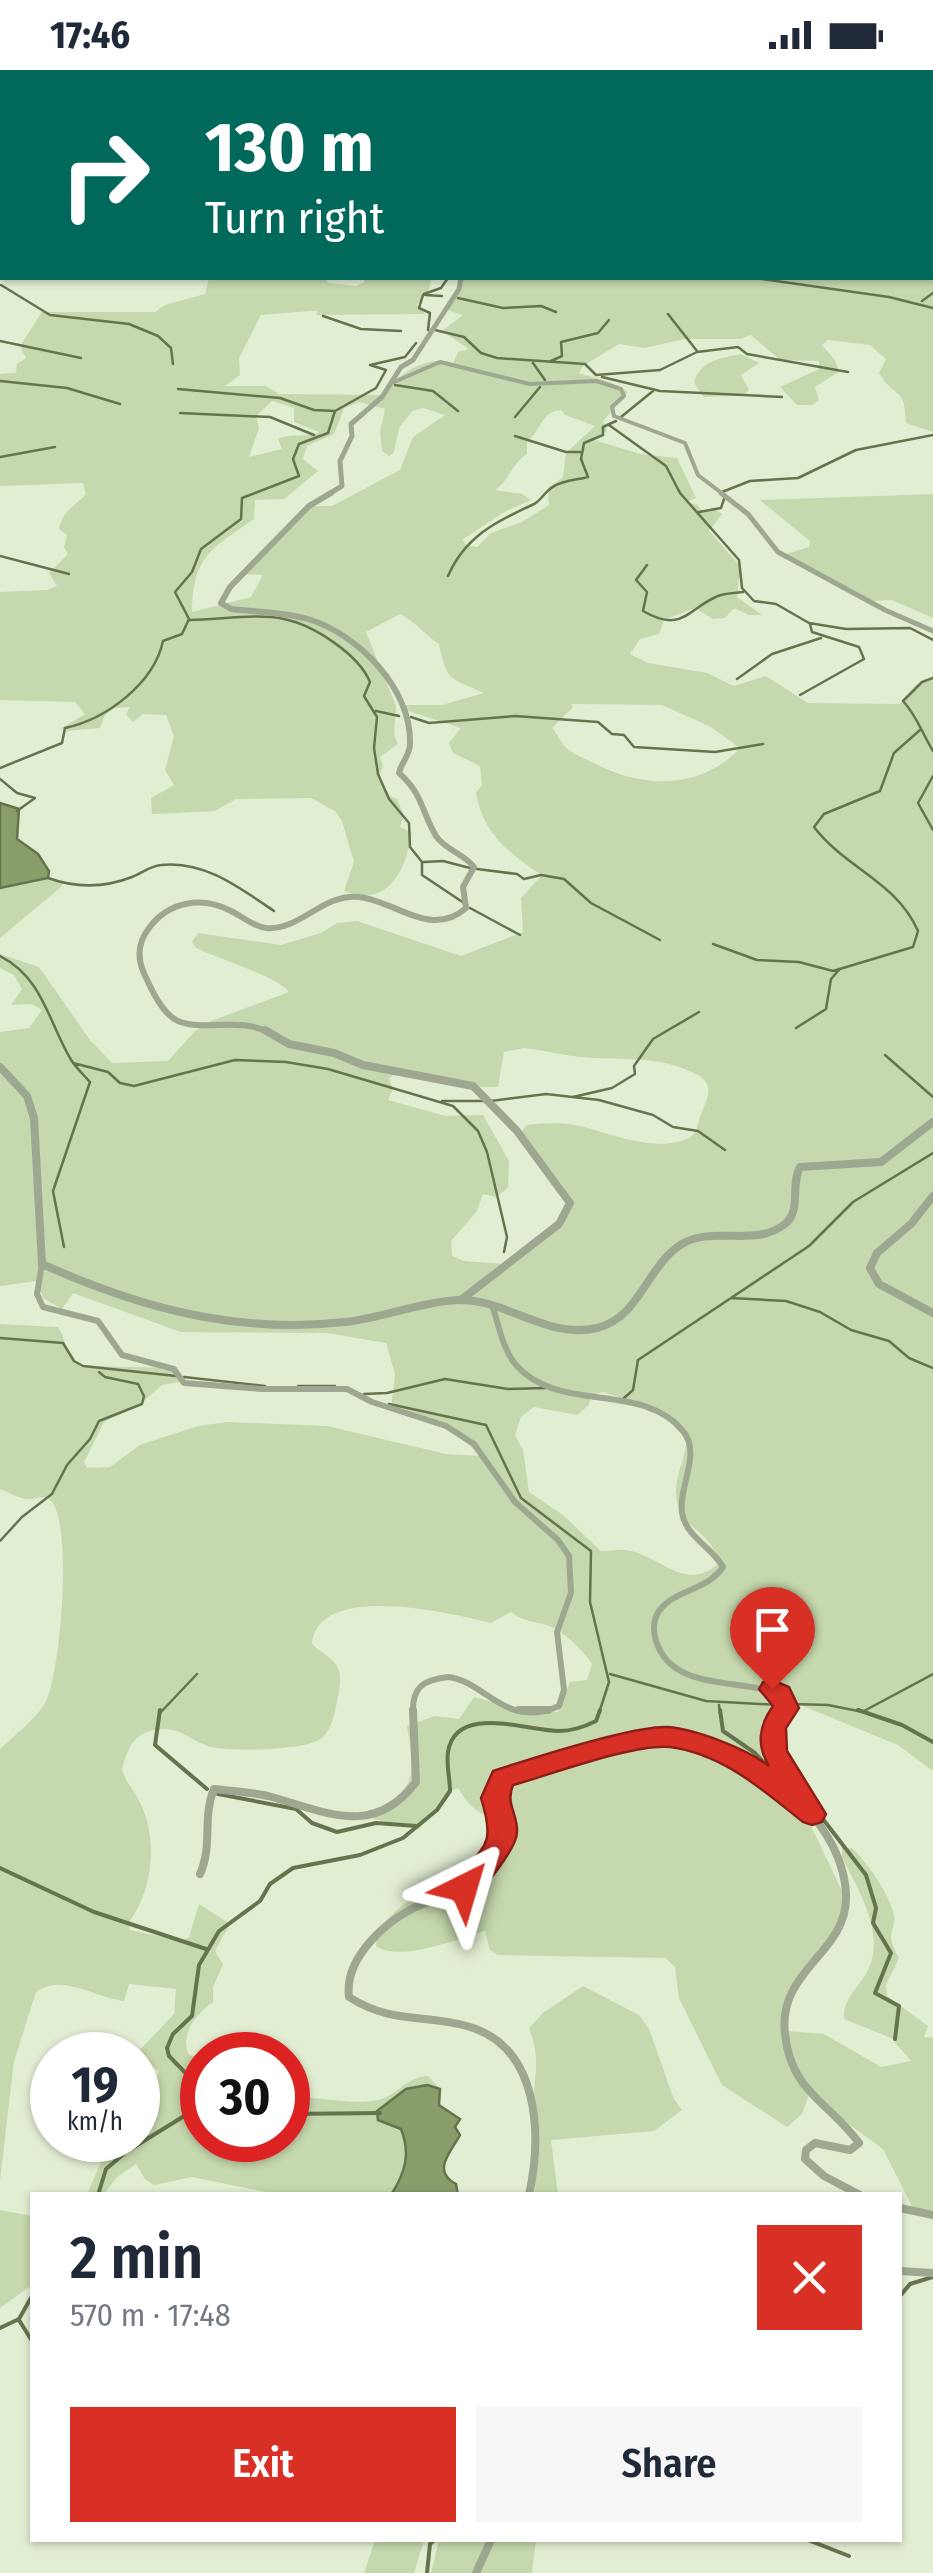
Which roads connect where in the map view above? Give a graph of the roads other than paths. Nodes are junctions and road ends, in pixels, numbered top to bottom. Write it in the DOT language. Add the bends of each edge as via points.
graph roads {
  1 [pos="460,280"];
  2 [pos="394,382"];
  3 [pos="933,631"];
  4 [pos="0,1067"];
  5 [pos="933,1122"];
  6 [pos="933,1196"];
  7 [pos="42,1264"];
  8 [pos="461,1300"];
  9 [pos="493,1308"];
  10 [pos="933,1313"];
  11 [pos="812,1814"];
  12 [pos="200,1874"];
  13 [pos="530,2192"];
  14 [pos="854,2192"];
  15 [pos="902,2208"];
  16 [pos="933,2215"];
  17 [pos="902,2271"];
  18 [pos="933,2273"];
  19 [pos="491,2542"];
  20 [pos="476,2573"];
  1 -- 2 [label="street" via="452,302"];
  2 -- 3 [label="street" via="440,362 530,384 591,381 621,389 614,416 685,444 698,476 748,514 778,552"];
  2 -- 8 [label="street" via="351,424 340,462 342,486 309,506 221,604 314,621 375,662 405,720 410,747 399,772 416,788 438,840 474,867 463,887 466,908 455,918 430,921 370,899 341,897 266,928 221,906 184,902 165,909 145,932 138,954 153,991 180,1022 261,1028 289,1044 477,1088 570,1203 559,1224"];
  4 -- 7 [label="street" via="27,1096 34,1118"];
  5 -- 9 [label="street" via="881,1162 800,1168 790,1220 752,1238 681,1244 618,1320 564,1331"];
  6 -- 10 [label="street" via="870,1266 878,1284"];
  7 -- 8 [label="street" via="139,1306 239,1324 338,1323"];
  7 -- 12 [label="street" via="37,1294 43,1307 98,1321 122,1355 174,1369 181,1381 347,1390 464,1436 514,1502 569,1556 570,1593 557,1632 564,1690 559,1706 544,1712 514,1708 454,1677 424,1682 412,1696 418,1775 409,1794 353,1818 214,1789 212,1848"];
  8 -- 9 [label="street"];
  9 -- 11 [label="street" via="509,1353 524,1372 584,1399 636,1405 684,1430 684,1522 723,1567 709,1585 668,1601 654,1635 665,1662 676,1669 780,1694 786,1712 773,1726 772,1743"];
  11 -- 13 [label="street" via="748,1765 669,1737 519,1770 502,1778 495,1791 501,1844 464,1888 392,1920 357,1961 346,1989 356,2004 467,2024 504,2043 534,2102 539,2149"];
  11 -- 14 [label="street" via="842,1871 845,1911 831,1947 786,1998 788,2052 795,2075 858,2143 850,2150 815,2143 805,2159"];
  15 -- 16 [label="street"];
  17 -- 18 [label="street"];
  19 -- 20 [label="street"];
}
